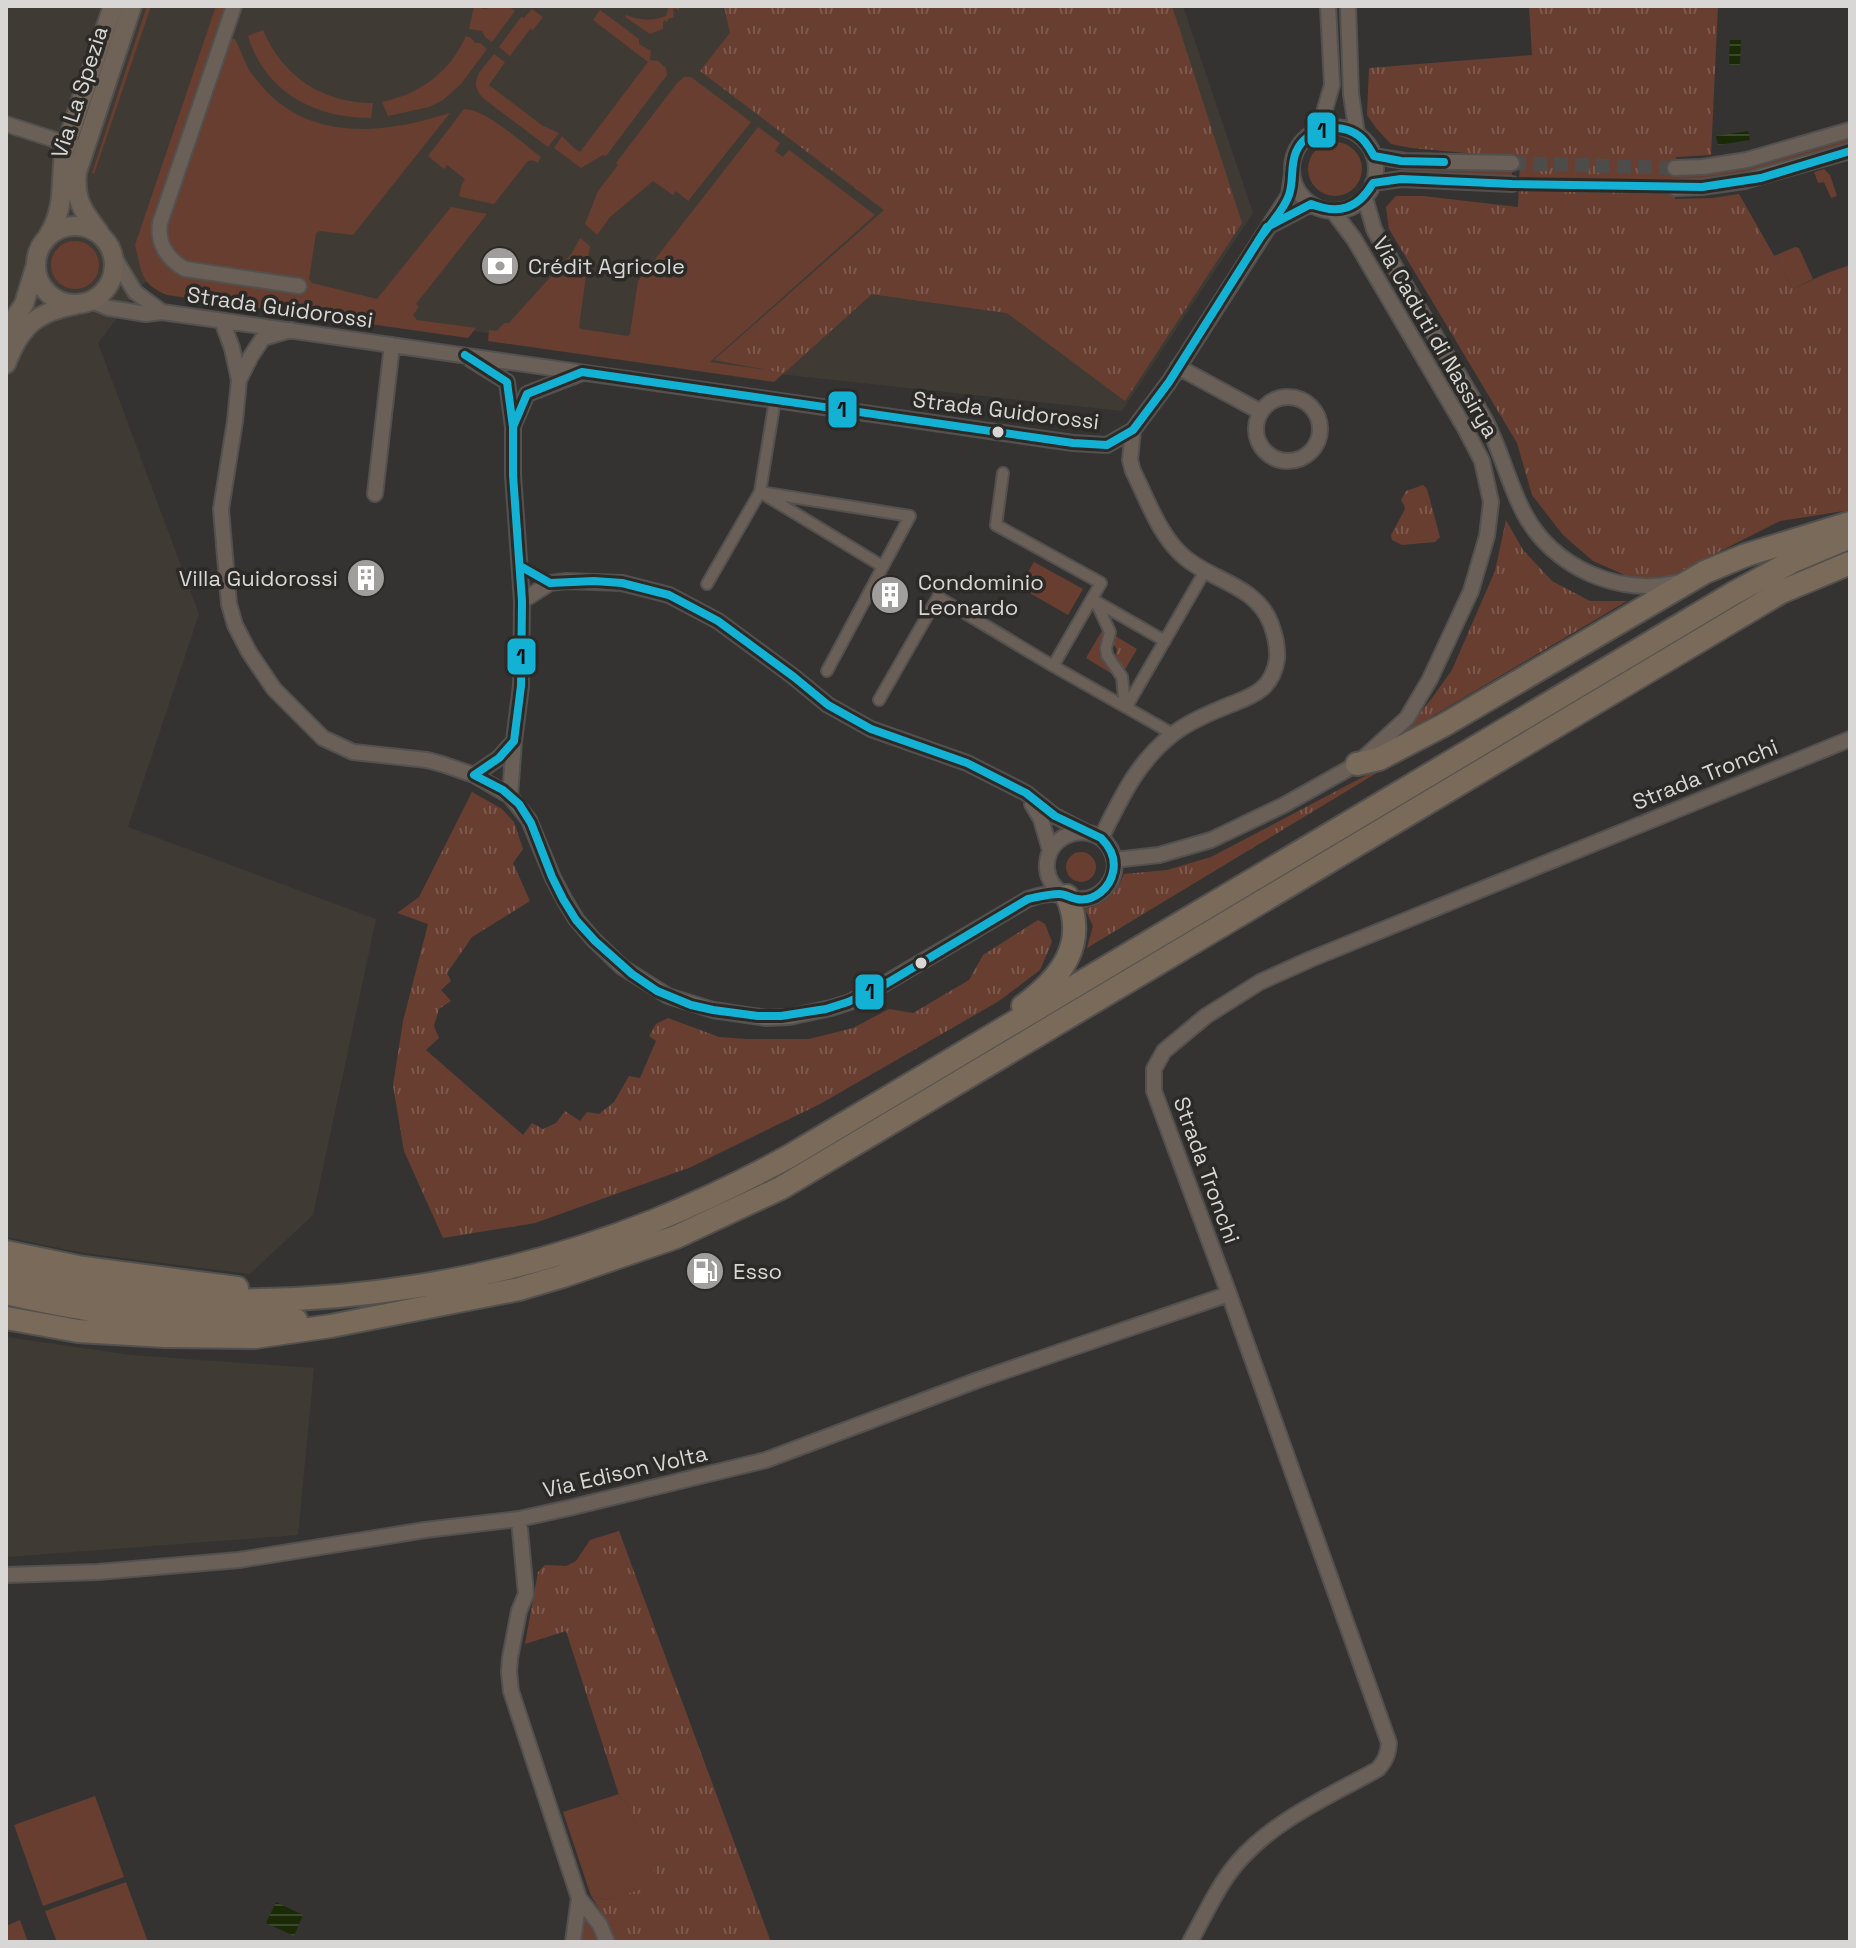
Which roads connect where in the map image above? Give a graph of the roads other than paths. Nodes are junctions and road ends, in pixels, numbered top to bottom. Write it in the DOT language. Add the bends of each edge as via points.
graph roads {
  1 [pos="113,6"];
  2 [pos="132,6"];
  3 [pos="234,6"];
  4 [pos="1328,6"];
  5 [pos="1348,6"];
  6 [pos="6,124"];
  7 [pos="1319,130"];
  8 [pos="1850,130"];
  9 [pos="1357,134"];
  10 [pos="75,147"];
  11 [pos="1850,151"];
  12 [pos="1374,156"];
  13 [pos="1512,163"];
  14 [pos="1675,168"];
  15 [pos="1292,174"];
  16 [pos="1373,183"];
  17 [pos="1512,184"];
  18 [pos="1675,188"];
  19 [pos="1365,198"];
  20 [pos="1311,204"];
  21 [pos="1333,211"];
  22 [pos="1267,227"];
  23 [pos="101,235"];
  24 [pos="46,238"];
  25 [pos="114,257"];
  26 [pos="36,261"];
  27 [pos="299,286"];
  28 [pos="82,304"];
  29 [pos="162,312"];
  30 [pos="222,321"];
  31 [pos="291,330"];
  32 [pos="6,331"];
  33 [pos="392,345"];
  34 [pos="465,355"];
  35 [pos="6,364"];
  36 [pos="1178,367"];
  37 [pos="582,372"];
  38 [pos="239,380"];
  39 [pos="775,400"];
  40 [pos="1261,412"];
  41 [pos="513,427"];
  42 [pos="1133,430"];
  43 [pos="1003,473"];
  44 [pos="760,492"];
  45 [pos="375,494"];
  46 [pos="1850,523"];
  47 [pos="1850,537"];
  48 [pos="1850,563"];
  49 [pos="520,566"];
  50 [pos="882,566"];
  51 [pos="1205,571"];
  52 [pos="1695,577"];
  53 [pos="550,583"];
  54 [pos="707,584"];
  55 [pos="522,601"];
  56 [pos="1094,601"];
  57 [pos="1165,641"];
  58 [pos="1053,666"];
  59 [pos="827,671"];
  60 [pos="879,700"];
  61 [pos="1128,705"];
  62 [pos="1173,734"];
  63 [pos="1850,739"];
  64 [pos="514,741"];
  65 [pos="1357,764"];
  66 [pos="474,775"];
  67 [pos="1026,793"];
  68 [pos="510,796"];
  69 [pos="1084,831"];
  70 [pos="1101,838"];
  71 [pos="1050,850"];
  72 [pos="1114,860"];
  73 [pos="1048,871"];
  74 [pos="1065,895"];
  75 [pos="1028,899"];
  76 [pos="878,1105"];
  77 [pos="6,1252"];
  78 [pos="6,1273"];
  79 [pos="6,1293"];
  80 [pos="1229,1294"];
  81 [pos="309,1298"];
  82 [pos="377,1315"];
  83 [pos="6,1318"];
  84 [pos="519,1519"];
  85 [pos="6,1575"];
  86 [pos="579,1898"];
  87 [pos="573,1942"];
  88 [pos="607,1942"];
  89 [pos="1190,1942"];
  1 -- 10 [label="main road, Via La Spezia"];
  2 -- 10 [label="main road, Via La Spezia"];
  3 -- 27 [label="street" via="160,223 160,240 171,260 185,269"];
  4 -- 7 [label="street" via="1332,85"];
  5 -- 9 [label="street"];
  6 -- 10 [label="street"];
  7 -- 9 [label="street" via="1332,127"];
  7 -- 15 [label="street" via="1298,147"];
  8 -- 14 [label="street" via="1747,160"];
  9 -- 12 [label="street"];
  10 -- 23 [label="main road, Via La Spezia" via="77,197"];
  10 -- 24 [label="main road, Via La Spezia" via="63,166 62,202"];
  11 -- 18 [label="street" via="1744,181"];
  12 -- 13 [label="street"];
  12 -- 16 [label="street"];
  15 -- 20 [label="street"];
  15 -- 22 [label="street" via="1289,195"];
  16 -- 17 [label="street" via="1401,179"];
  16 -- 19 [label="street"];
  19 -- 21 [label="street"];
  19 -- 52 [label="street" via="1374,229 1489,427 1520,504 1542,539 1579,569 1616,583 1659,585"];
  20 -- 21 [label="street"];
  20 -- 22 [label="street"];
  21 -- 65 [label="street, Via Caduti di Nassirya" via="1466,430 1482,461 1491,502 1478,571 1430,679 1407,718"];
  22 -- 36 [label="street"];
  23 -- 24 [label="main road" via="69,226"];
  23 -- 25 [label="main road, Via La Spezia"];
  24 -- 26 [label="main road, Via La Spezia"];
  25 -- 28 [label="main road" via="111,281 101,295"];
  25 -- 29 [label="street, Strada Guidorossi" via="135,292"];
  26 -- 28 [label="main road" via="37,278 47,293 61,302"];
  26 -- 32 [label="main road, Via La Spezia" via="24,304"];
  28 -- 29 [label="street, Strada Guidorossi"];
  28 -- 35 [label="main road" via="32,321"];
  29 -- 30 [label="street, Strada Guidorossi"];
  30 -- 31 [label="street, Strada Guidorossi"];
  30 -- 38 [label="street"];
  31 -- 33 [label="street, Strada Guidorossi"];
  31 -- 38 [label="street" via="263,338"];
  33 -- 34 [label="street, Strada Guidorossi"];
  33 -- 45 [label="street, Strada Guidorossi"];
  34 -- 37 [label="street, Strada Guidorossi"];
  34 -- 41 [label="street" via="507,382"];
  36 -- 40 [label="street"];
  36 -- 42 [label="street"];
  37 -- 39 [label="street, Strada Guidorossi"];
  37 -- 41 [label="street" via="527,394"];
  38 -- 66 [label="street" via="221,509 229,604 245,644 274,689 323,738 353,752 427,760"];
  39 -- 42 [label="street, Strada Guidorossi" via="1084,445 1107,445"];
  39 -- 44 [label="street"];
  40 -- 40 [label="street" via="1258,441 1271,457 1301,459 1317,444 1320,423 1309,404 1289,397"];
  41 -- 49 [label="street"];
  42 -- 51 [label="street" via="1133,471 1166,537"];
  43 -- 56 [label="street" via="996,525 1101,583"];
  44 -- 50 [label="street"];
  44 -- 50 [label="street" via="910,516"];
  44 -- 54 [label="street"];
  46 -- 52 [label="highway"];
  47 -- 76 [label="highway" via="1734,593"];
  48 -- 82 [label="highway" via="1781,592 781,1188 676,1237 563,1276"];
  49 -- 53 [label="street"];
  49 -- 55 [label="street"];
  50 -- 59 [label="street"];
  51 -- 57 [label="street"];
  51 -- 62 [label="street" via="1252,596 1267,613 1277,660 1270,681 1251,698"];
  52 -- 65 [label="highway" via="1444,725 1379,759"];
  53 -- 55 [label="street"];
  53 -- 67 [label="street" via="622,583 669,595 718,621 828,705 871,729 967,763"];
  55 -- 64 [label="street"];
  56 -- 57 [label="street"];
  56 -- 58 [label="street"];
  56 -- 61 [label="street" via="1110,632 1107,655 1122,677"];
  57 -- 61 [label="street"];
  58 -- 60 [label="street" via="938,597"];
  58 -- 61 [label="street"];
  61 -- 62 [label="street"];
  62 -- 70 [label="street" via="1142,764"];
  63 -- 80 [label="street, Strada Tronchi" via="1260,982 1164,1051 1154,1069 1154,1091"];
  64 -- 66 [label="street"];
  64 -- 68 [label="street"];
  65 -- 72 [label="street, Via Caduti di Nassirya" via="1211,840 1159,855"];
  66 -- 68 [label="street"];
  67 -- 69 [label="street"];
  67 -- 71 [label="street"];
  68 -- 75 [label="street" via="529,820 564,899 593,939 622,967 668,996 713,1010 789,1017 850,1002"];
  69 -- 70 [label="street"];
  69 -- 71 [label="street" via="1061,838"];
  70 -- 72 [label="street"];
  71 -- 73 [label="street"];
  72 -- 74 [label="street" via="1111,880 1097,895"];
  73 -- 74 [label="street" via="1052,884"];
  73 -- 75 [label="street"];
  74 -- 75 [label="street"];
  74 -- 76 [label="highway" via="1076,923 1075,937 1052,980 1027,1003"];
  76 -- 81 [label="highway" via="746,1180 605,1238 459,1278"];
  77 -- 81 [label="highway" via="83,1268 283,1290"];
  78 -- 81 [label="highway" via="156,1297"];
  79 -- 82 [label="highway" via="166,1318 315,1320"];
  80 -- 84 [label="street, Via Edison Volta" via="766,1460"];
  80 -- 89 [label="street, Strada Tronchi" via="1389,1743 1378,1769 1290,1819 1250,1850 1228,1875"];
  82 -- 83 [label="highway" via="255,1337 78,1331"];
  84 -- 85 [label="street, Via Edison Volta" via="239,1560"];
  84 -- 86 [label="street" via="526,1594 509,1680"];
  86 -- 87 [label="street"];
  86 -- 88 [label="street"];
}
